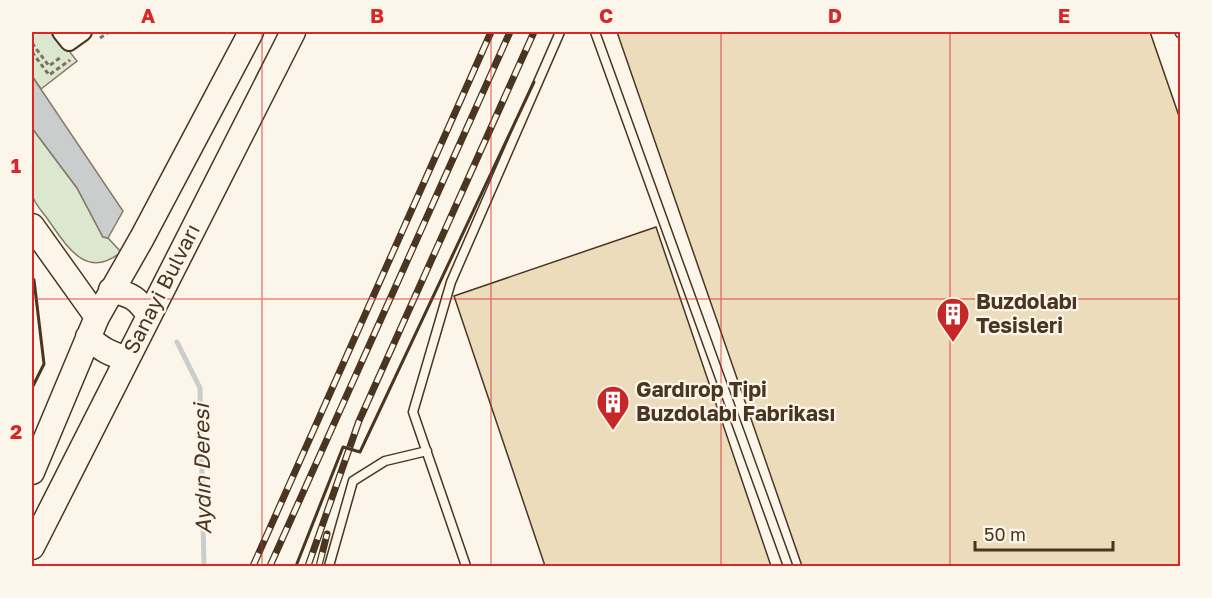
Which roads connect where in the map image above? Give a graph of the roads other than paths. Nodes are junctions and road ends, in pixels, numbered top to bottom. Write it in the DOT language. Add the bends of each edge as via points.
graph roads {
  1 [pos="61,32"];
  2 [pos="82,32"];
  3 [pos="251,32"];
  4 [pos="293,32"];
  5 [pos="560,32"];
  6 [pos="595,32"];
  7 [pos="32,226"];
  8 [pos="111,290"];
  9 [pos="149,315"];
  10 [pos="93,327"];
  11 [pos="128,358"];
  12 [pos="427,451"];
  13 [pos="32,472"];
  14 [pos="32,547"];
  15 [pos="329,567"];
  16 [pos="466,567"];
  17 [pos="788,567"];
  1 -- 2 [label="street" via="69,42"];
  3 -- 8 [label="main road, Sanayi Bulvarı"];
  4 -- 9 [label="main road, Sanayi Bulvarı"];
  5 -- 12 [label="lane" via="451,282 413,412"];
  6 -- 17 [label="lane"];
  7 -- 10 [label="main road"];
  8 -- 9 [label="main road" via="138,299"];
  8 -- 10 [label="main road, Sanayi Bulvarı"];
  9 -- 11 [label="main road, Sanayi Bulvarı"];
  10 -- 11 [label="main road" via="101,349"];
  10 -- 13 [label="main road, Sanayi Bulvarı"];
  11 -- 14 [label="main road, Sanayi Bulvarı"];
  12 -- 15 [label="lane" via="385,461 353,482"];
  12 -- 16 [label="lane"];
}
